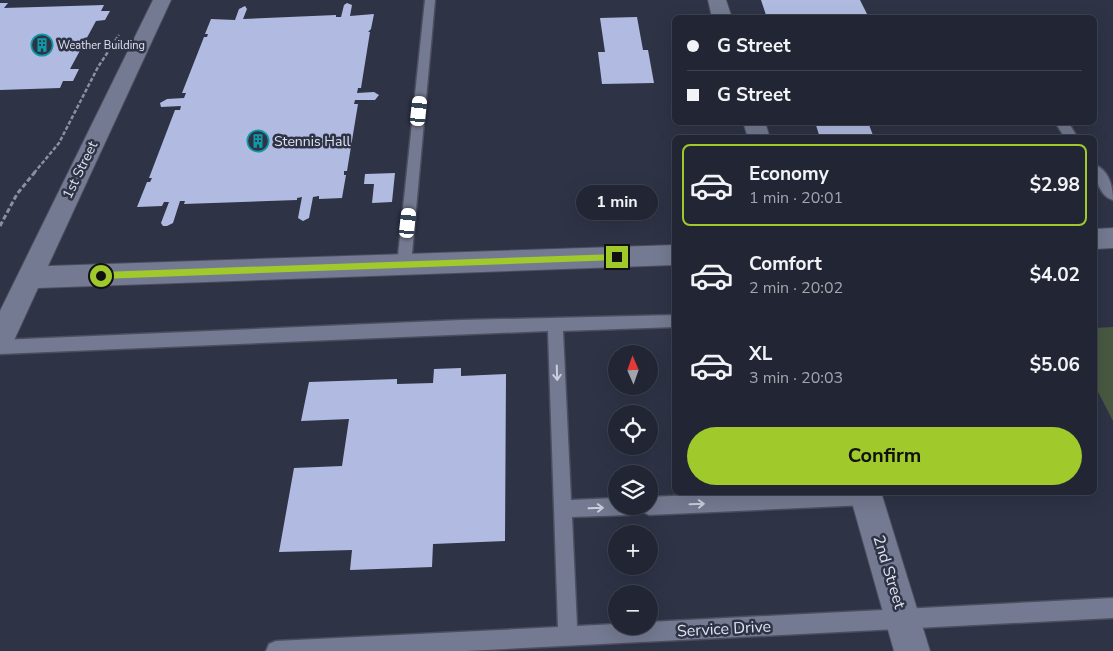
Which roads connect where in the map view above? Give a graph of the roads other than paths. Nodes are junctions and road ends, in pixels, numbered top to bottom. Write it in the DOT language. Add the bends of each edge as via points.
graph roads {
  1 [pos="162,0"];
  2 [pos="430,0"];
  3 [pos="716,0"];
  4 [pos="721,15"];
  5 [pos="1097,173"];
  6 [pos="1113,195"];
  7 [pos="1097,238"];
  8 [pos="1113,238"];
  9 [pos="672,255"];
  10 [pos="404,265"];
  11 [pos="28,278"];
  12 [pos="672,320"];
  13 [pos="555,324"];
  14 [pos="0,340"];
  15 [pos="0,347"];
  16 [pos="828,495"];
  17 [pos="866,495"];
  18 [pos="789,496"];
  19 [pos="658,505"];
  20 [pos="608,507"];
  21 [pos="562,509"];
  22 [pos="1113,608"];
  23 [pos="903,620"];
  24 [pos="568,636"];
  25 [pos="276,651"];
  26 [pos="912,651"];
  1 -- 11 [label="street, 1st Street"];
  2 -- 10 [label="lane"];
  3 -- 4 [label="street"];
  5 -- 6 [label="lane"];
  7 -- 8 [label="street"];
  9 -- 10 [label="street"];
  10 -- 11 [label="street"];
  11 -- 14 [label="street, 1st Street"];
  12 -- 13 [label="lane"];
  13 -- 15 [label="lane"];
  13 -- 21 [label="lane, one-way"];
  16 -- 18 [label="lane"];
  17 -- 23 [label="street, 2nd Street"];
  19 -- 18 [label="lane, one-way"];
  21 -- 20 [label="lane, one-way"];
  21 -- 24 [label="lane"];
  22 -- 23 [label="lane, Service Drive"];
  23 -- 24 [label="lane, Service Drive"];
  23 -- 26 [label="street, 2nd Street"];
  24 -- 25 [label="lane, Service Drive"];
}
